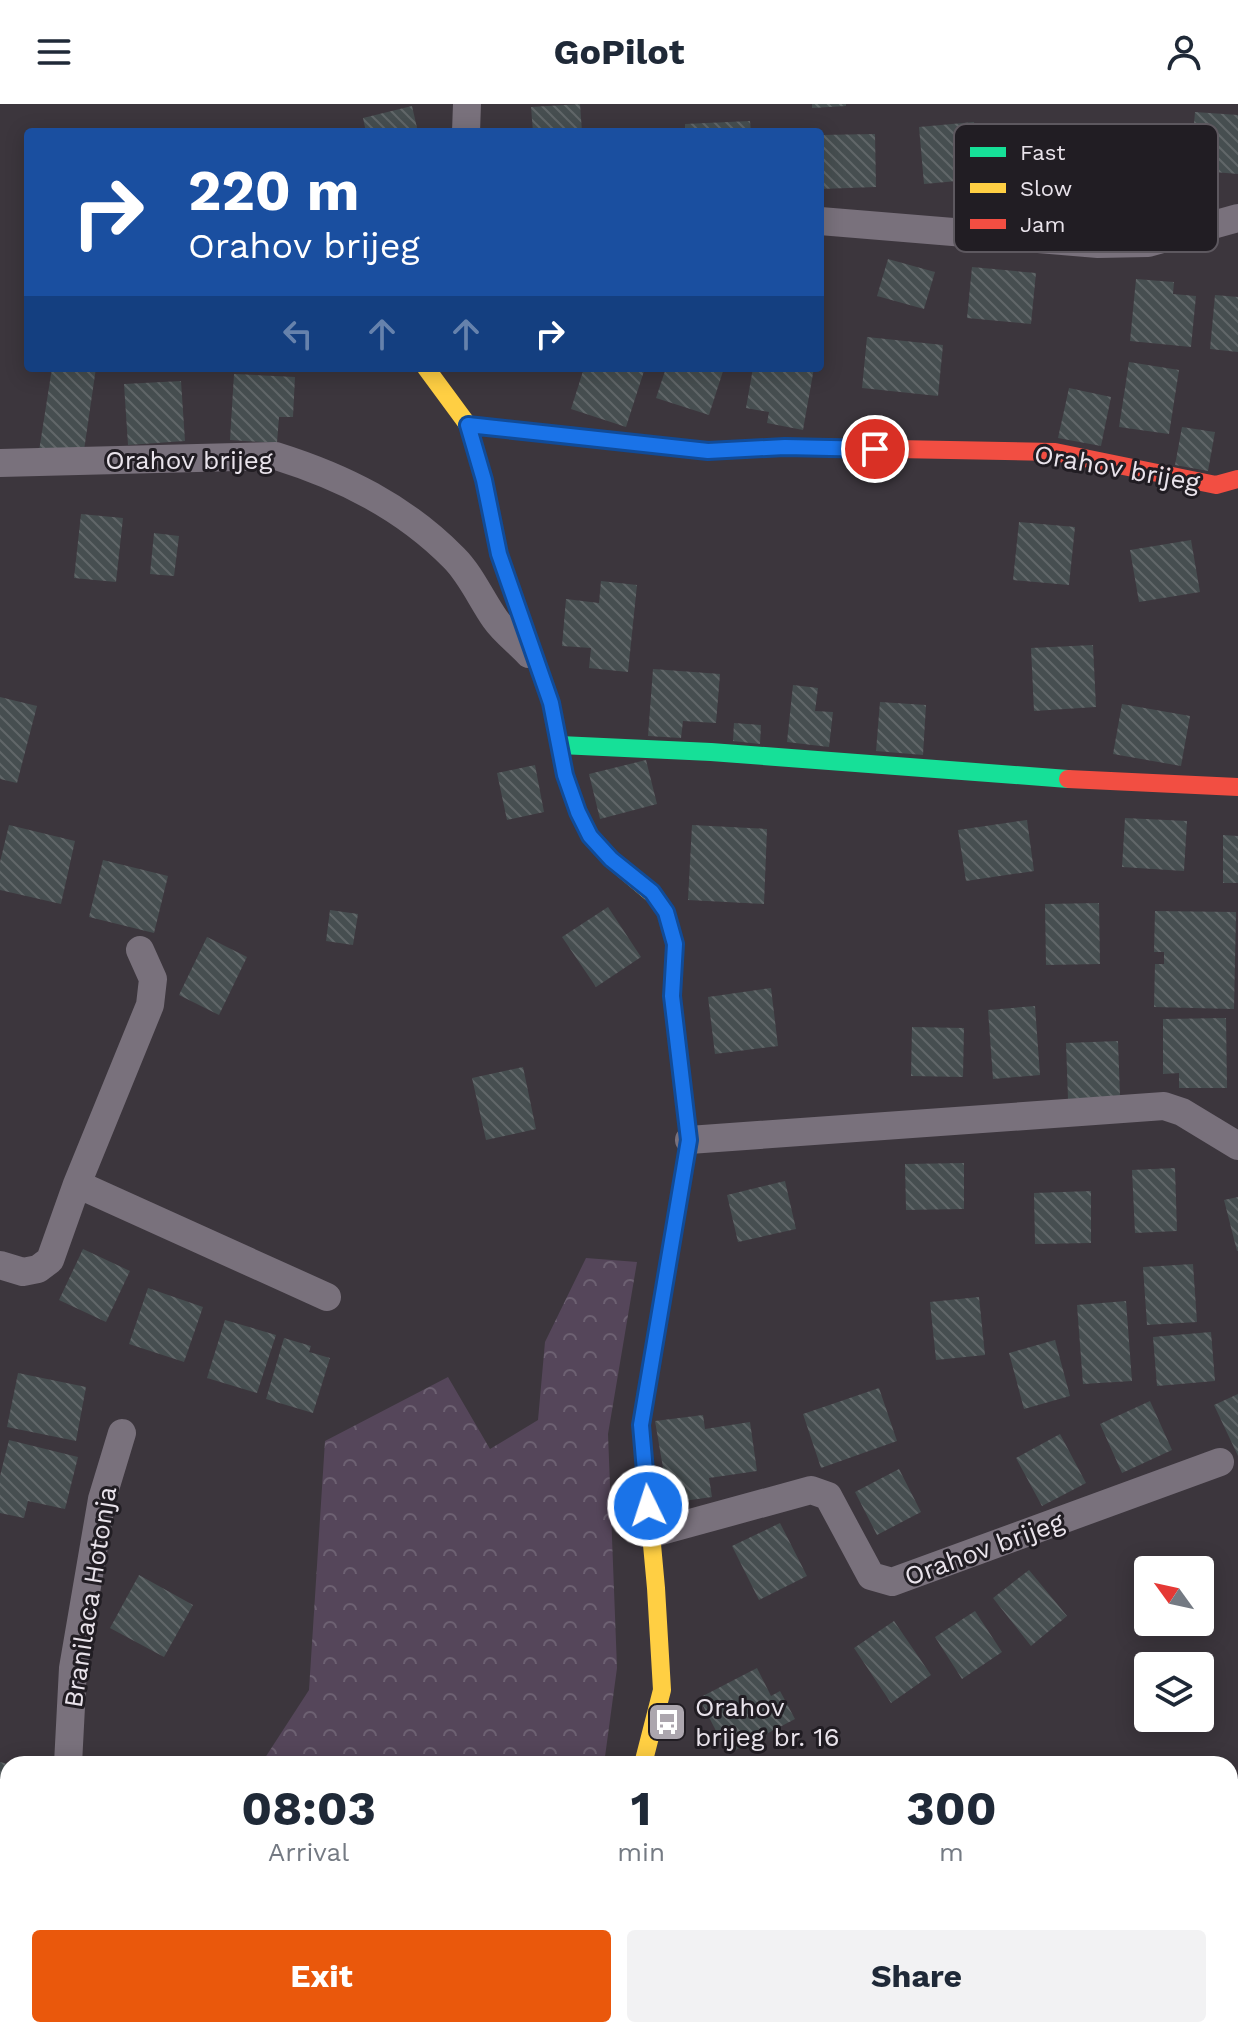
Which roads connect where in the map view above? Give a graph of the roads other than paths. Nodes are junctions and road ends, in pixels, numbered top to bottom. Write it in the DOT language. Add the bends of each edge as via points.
graph roads {
  1 [pos="467,104"];
  2 [pos="466,128"];
  3 [pos="1238,218"];
  4 [pos="824,221"];
  5 [pos="1218,224"];
  6 [pos="954,232"];
  7 [pos="429,372"];
  8 [pos="468,425"];
  9 [pos="0,463"];
  10 [pos="1238,479"];
  11 [pos="538,663"];
  12 [pos="560,745"];
  13 [pos="1238,787"];
  14 [pos="140,950"];
  15 [pos="689,1140"];
  16 [pos="1238,1146"];
  17 [pos="77,1184"];
  18 [pos="0,1265"];
  19 [pos="327,1297"];
  20 [pos="122,1433"];
  21 [pos="1220,1462"];
  22 [pos="650,1534"];
  23 [pos="69,1756"];
  24 [pos="645,1756"];
  1 -- 2 [label="street"];
  3 -- 5 [label="street"];
  4 -- 6 [label="street"];
  7 -- 8 [label="street, Orahov brijeg"];
  8 -- 10 [label="street, Orahov brijeg" via="708,451 785,447 1055,452 1216,485"];
  8 -- 11 [label="street, Orahov brijeg" via="499,554"];
  9 -- 11 [label="street, Orahov brijeg" via="276,456 317,469 410,518 457,559 497,622"];
  11 -- 12 [label="street, Orahov brijeg"];
  12 -- 13 [label="street"];
  12 -- 15 [label="street, Orahov brijeg" via="565,775 590,836 652,892 666,912 675,944 672,996"];
  14 -- 17 [label="street" via="153,979 150,1005"];
  15 -- 16 [label="street" via="1164,1106"];
  15 -- 22 [label="street, Orahov brijeg" via="641,1425"];
  17 -- 18 [label="street" via="50,1260 23,1272"];
  17 -- 19 [label="street"];
  20 -- 23 [label="street, Branilaca Hotonja" via="102,1499 76,1652"];
  21 -- 22 [label="street, Orahov brijeg" via="892,1582 871,1576 828,1496 811,1490"];
  22 -- 24 [label="street, Orahov brijeg" via="662,1690"];
}
